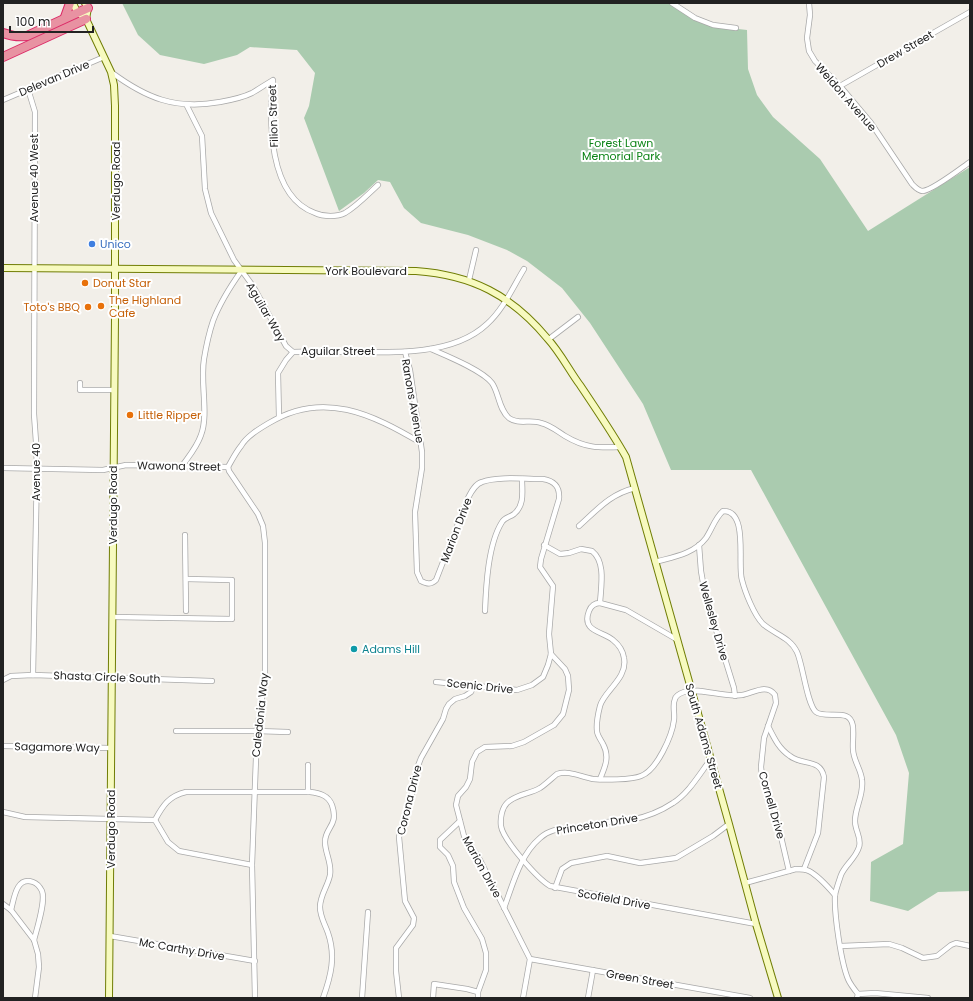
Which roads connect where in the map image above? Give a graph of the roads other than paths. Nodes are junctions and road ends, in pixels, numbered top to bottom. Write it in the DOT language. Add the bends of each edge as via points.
graph roads {
  1 [pos="71,3"];
  2 [pos="672,3"];
  3 [pos="809,3"];
  4 [pos="86,6"];
  5 [pos="77,12"];
  6 [pos="970,12"];
  7 [pos="65,18"];
  8 [pos="86,19"];
  9 [pos="736,28"];
  10 [pos="3,33"];
  11 [pos="3,57"];
  12 [pos="104,57"];
  13 [pos="111,72"];
  14 [pos="840,86"];
  15 [pos="28,89"];
  16 [pos="3,100"];
  17 [pos="187,106"];
  18 [pos="970,162"];
  19 [pos="378,185"];
  20 [pos="476,250"];
  21 [pos="3,268"];
  22 [pos="34,269"];
  23 [pos="524,269"];
  24 [pos="116,270"];
  25 [pos="242,270"];
  26 [pos="468,280"];
  27 [pos="506,299"];
  28 [pos="578,317"];
  29 [pos="548,339"];
  30 [pos="431,349"];
  31 [pos="293,352"];
  32 [pos="404,352"];
  33 [pos="80,383"];
  34 [pos="114,390"];
  35 [pos="279,417"];
  36 [pos="421,443"];
  37 [pos="620,447"];
  38 [pos="182,466"];
  39 [pos="228,467"];
  40 [pos="3,468"];
  41 [pos="37,468"];
  42 [pos="113,468"];
  43 [pos="631,474"];
  44 [pos="522,479"];
  45 [pos="635,488"];
  46 [pos="579,526"];
  47 [pos="185,534"];
  48 [pos="544,545"];
  49 [pos="699,545"];
  50 [pos="655,562"];
  51 [pos="186,579"];
  52 [pos="421,581"];
  53 [pos="600,602"];
  54 [pos="186,610"];
  55 [pos="485,611"];
  56 [pos="113,617"];
  57 [pos="676,639"];
  58 [pos="551,654"];
  59 [pos="33,676"];
  60 [pos="112,677"];
  61 [pos="3,680"];
  62 [pos="212,680"];
  63 [pos="436,682"];
  64 [pos="474,686"];
  65 [pos="691,691"];
  66 [pos="735,696"];
  67 [pos="768,726"];
  68 [pos="176,731"];
  69 [pos="257,731"];
  70 [pos="288,732"];
  71 [pos="3,746"];
  72 [pos="111,748"];
  73 [pos="711,759"];
  74 [pos="308,764"];
  75 [pos="600,779"];
  76 [pos="254,792"];
  77 [pos="308,792"];
  78 [pos="3,812"];
  79 [pos="110,818"];
  80 [pos="155,820"];
  81 [pos="460,821"];
  82 [pos="729,824"];
  83 [pos="523,859"];
  84 [pos="252,865"];
  85 [pos="804,870"];
  86 [pos="789,871"];
  87 [pos="745,883"];
  88 [pos="555,888"];
  89 [pos="835,895"];
  90 [pos="3,904"];
  91 [pos="504,908"];
  92 [pos="11,910"];
  93 [pos="368,912"];
  94 [pos="756,924"];
  95 [pos="110,936"];
  96 [pos="34,940"];
  97 [pos="840,946"];
  98 [pos="970,946"];
  99 [pos="530,959"];
  100 [pos="255,961"];
  101 [pos="593,970"];
  102 [pos="478,992"];
  103 [pos="858,996"];
  104 [pos="899,997"];
  105 [pos="35,998"];
  106 [pos="110,998"];
  107 [pos="255,998"];
  108 [pos="323,998"];
  109 [pos="362,998"];
  110 [pos="400,998"];
  111 [pos="433,998"];
  112 [pos="478,998"];
  113 [pos="523,998"];
  114 [pos="588,998"];
  115 [pos="750,998"];
  116 [pos="778,998"];
  117 [pos="928,998"];
  1 -- 5 [label="street, Verdugo Road"];
  1 -- 7 [label="highway"];
  2 -- 9 [label="street" via="695,18 713,25"];
  3 -- 14 [label="street, Weldon Avenue" via="809,51 815,61"];
  4 -- 5 [label="highway"];
  4 -- 8 [label="street"];
  5 -- 7 [label="highway"];
  5 -- 8 [label="street, Verdugo Road"];
  6 -- 14 [label="street, Drew Street"];
  7 -- 10 [label="highway" via="27,36 10,36"];
  8 -- 11 [label="highway"];
  8 -- 12 [label="street, Verdugo Road"];
  12 -- 13 [label="street, Verdugo Road"];
  12 -- 15 [label="street, Delevan Drive"];
  13 -- 17 [label="street, Filion Street" via="124,82 162,101"];
  13 -- 24 [label="street, Verdugo Road" via="115,106"];
  14 -- 18 [label="street, Weldon Avenue" via="871,123 917,189 922,191 931,188"];
  15 -- 16 [label="street, Delevan Drive"];
  15 -- 22 [label="street, Avenue 40 West" via="35,112"];
  17 -- 19 [label="street, Filion Street" via="232,100 251,93 273,80 272,143 277,165 292,196 300,206 320,215 344,214"];
  17 -- 25 [label="street, Aguilar Way" via="202,136 205,189 210,213 234,260"];
  20 -- 26 [label="street"];
  21 -- 22 [label="street, York Boulevard"];
  22 -- 24 [label="street, York Boulevard"];
  22 -- 41 [label="street, Avenue 40" via="34,414"];
  23 -- 27 [label="street, Ranons Avenue"];
  24 -- 25 [label="street, York Boulevard"];
  24 -- 34 [label="street, Verdugo Road"];
  25 -- 26 [label="street, York Boulevard" via="416,271"];
  25 -- 31 [label="street, Aguilar Way" via="286,346"];
  25 -- 38 [label="street" via="214,320 204,360 204,422 201,435"];
  26 -- 27 [label="street, York Boulevard"];
  27 -- 29 [label="street, York Boulevard" via="526,315"];
  27 -- 30 [label="street, Ranons Avenue" via="488,323 474,335"];
  28 -- 29 [label="street"];
  29 -- 37 [label="street, York Boulevard"];
  30 -- 32 [label="street, Ranons Avenue"];
  30 -- 37 [label="street" via="487,378 493,384 507,417 513,421 546,424 583,445"];
  31 -- 32 [label="street, Aguilar Street"];
  31 -- 35 [label="street, Aguilar Street" via="278,373"];
  32 -- 36 [label="street, Ranons Avenue" via="410,370"];
  33 -- 34 [label="street" via="80,390"];
  34 -- 42 [label="street, Verdugo Road"];
  35 -- 36 [label="street, Wawona Street" via="316,406 339,408 372,418"];
  35 -- 39 [label="street, Wawona Street" via="249,437"];
  36 -- 52 [label="street, Ranons Avenue" via="422,468 415,512 417,572"];
  37 -- 43 [label="street, York Boulevard"];
  38 -- 39 [label="street, Wawona Street"];
  38 -- 42 [label="street, Wawona Street" via="126,465"];
  39 -- 69 [label="street, Caledonia Way" via="258,514 265,542 265,677"];
  40 -- 41 [label="street, Wawona Street"];
  41 -- 42 [label="street, Wawona Street"];
  41 -- 59 [label="street, Avenue 40"];
  42 -- 56 [label="street, Verdugo Road"];
  43 -- 45 [label="street, South Adams Street"];
  44 -- 48 [label="street, Marion Drive" via="550,480 556,484 559,492"];
  44 -- 52 [label="street, Marion Drive" via="494,479 481,482 472,490 436,580 430,584"];
  44 -- 55 [label="street" via="522,500 519,509 502,522 494,541 487,576"];
  45 -- 46 [label="street" via="612,496"];
  45 -- 50 [label="street, South Adams Street"];
  47 -- 51 [label="street"];
  48 -- 53 [label="street" via="560,554 581,549 596,554 601,567"];
  48 -- 58 [label="street, Marion Drive" via="540,567 553,586 549,634"];
  49 -- 50 [label="street" via="694,550"];
  49 -- 66 [label="street, Wellesley Drive" via="704,594"];
  49 -- 89 [label="street" via="723,511 730,512 736,518 740,528 741,578 756,615 767,628 791,642 800,659 809,696 816,712 851,718 854,758 860,772 863,791 855,815 855,828 860,843 859,850 842,874"];
  50 -- 57 [label="street, South Adams Street"];
  51 -- 54 [label="street"];
  51 -- 56 [label="street" via="232,580 232,619"];
  53 -- 57 [label="street" via="626,610"];
  53 -- 75 [label="street" via="590,608 588,624 621,648 624,668 600,704 597,732 607,759"];
  56 -- 60 [label="street, Verdugo Road"];
  57 -- 65 [label="street, South Adams Street"];
  58 -- 64 [label="street, Scenic Drive" via="543,677 532,685 517,690"];
  58 -- 81 [label="street, Marion Drive" via="568,676 569,690 563,714 554,725 524,742 512,746 485,747 477,752 472,762 470,779 458,796 456,805"];
  59 -- 60 [label="street, Shasta Circle South"];
  59 -- 61 [label="street, Shasta Circle South" via="11,676"];
  60 -- 62 [label="street, Shasta Circle South"];
  60 -- 72 [label="street, Verdugo Road"];
  63 -- 64 [label="street, Scenic Drive"];
  64 -- 110 [label="street, Corona Drive" via="466,696 449,704 421,758 399,837 405,901 414,918 413,925 396,948"];
  65 -- 66 [label="street"];
  65 -- 73 [label="street, South Adams Street"];
  65 -- 75 [label="street" via="685,691 675,699 673,728 653,768 634,778"];
  66 -- 67 [label="street, Cornell Drive" via="769,689 775,695 776,703"];
  67 -- 85 [label="street" via="784,752 796,761 815,764 823,771 818,833"];
  67 -- 86 [label="street, Cornell Drive" via="764,738 762,776 775,811"];
  68 -- 69 [label="street"];
  69 -- 70 [label="street"];
  69 -- 76 [label="street, Caledonia Way"];
  71 -- 72 [label="street, Sagamore Way"];
  72 -- 79 [label="street, Verdugo Road"];
  73 -- 82 [label="street, South Adams Street"];
  73 -- 83 [label="street, Princeton Drive" via="674,803 644,817 553,830 540,837"];
  74 -- 77 [label="street"];
  75 -- 83 [label="street, Scofield Drive" via="567,773 557,774 541,787 507,803 501,815 501,826"];
  76 -- 77 [label="street"];
  76 -- 80 [label="street" via="177,794 165,805"];
  76 -- 84 [label="street, Caledonia Way"];
  77 -- 108 [label="street" via="327,797 332,803 334,815 333,825 325,841 330,874 320,905 321,916 332,947 333,961"];
  78 -- 79 [label="street" via="25,817"];
  79 -- 80 [label="street"];
  79 -- 95 [label="street, Verdugo Road"];
  80 -- 84 [label="street" via="168,842 179,851"];
  81 -- 91 [label="street, Marion Drive" via="464,836 479,858"];
  81 -- 102 [label="street" via="440,840 440,847 448,855 453,866 454,882 461,901 482,939 486,953 486,970"];
  82 -- 87 [label="street, South Adams Street"];
  82 -- 88 [label="street" via="676,858 640,863 607,856 571,863 562,869"];
  83 -- 88 [label="street, Scofield Drive" via="538,877"];
  83 -- 91 [label="street, Princeton Drive"];
  84 -- 100 [label="street, Caledonia Way"];
  85 -- 86 [label="street"];
  85 -- 89 [label="street" via="810,871"];
  86 -- 87 [label="street"];
  87 -- 94 [label="street, South Adams Street"];
  88 -- 94 [label="street, Scofield Drive"];
  89 -- 97 [label="street"];
  90 -- 92 [label="street"];
  91 -- 99 [label="street, Marion Drive"];
  92 -- 96 [label="street"];
  92 -- 96 [label="street" via="19,885 26,881 38,885 42,891 42,900"];
  93 -- 109 [label="street"];
  94 -- 116 [label="street, South Adams Street"];
  95 -- 100 [label="street, Mc Carthy Drive"];
  95 -- 106 [label="street, Verdugo Road"];
  96 -- 105 [label="street" via="39,968"];
  97 -- 98 [label="street" via="889,944 923,958 936,956 956,943"];
  97 -- 103 [label="street" via="848,979"];
  99 -- 101 [label="street, Green Street"];
  99 -- 113 [label="street"];
  100 -- 107 [label="street, Caledonia Way"];
  101 -- 114 [label="street"];
  101 -- 115 [label="street, Green Street"];
  102 -- 111 [label="street" via="434,984"];
  102 -- 112 [label="street"];
  103 -- 104 [label="street" via="875,993"];
  104 -- 117 [label="street"];
}
